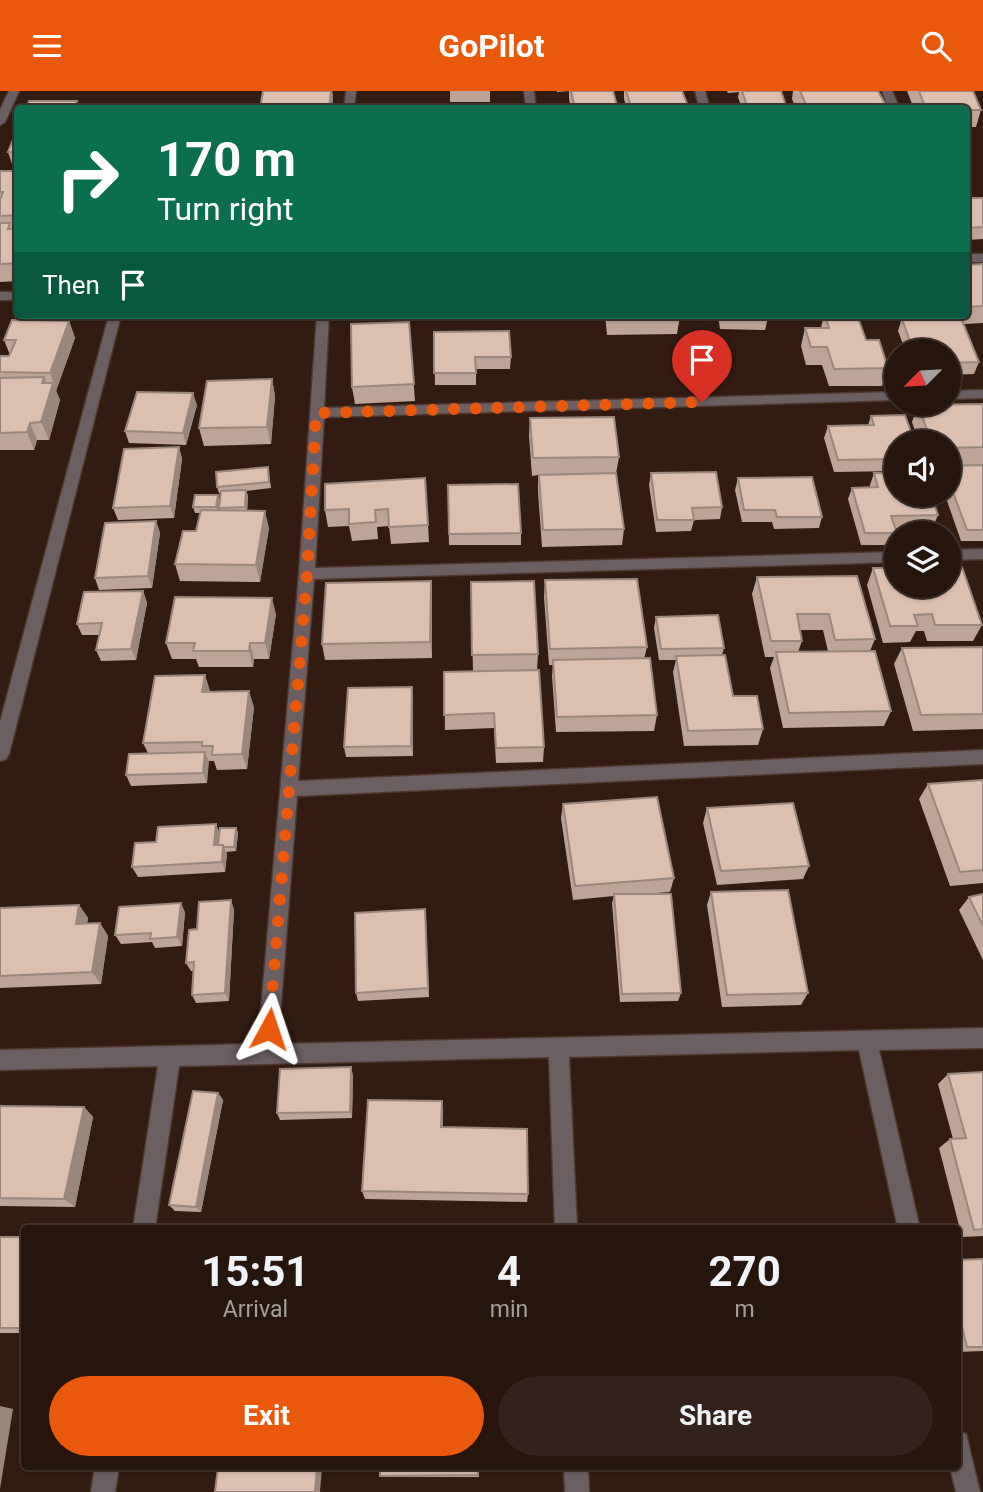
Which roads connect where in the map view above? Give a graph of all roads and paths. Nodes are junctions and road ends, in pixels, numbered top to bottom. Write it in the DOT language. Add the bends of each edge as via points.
graph roads {
  1 [pos="14,91"];
  2 [pos="0,122"];
  3 [pos="114,319"];
  4 [pos="323,319"];
  5 [pos="983,394"];
  6 [pos="961,395"];
  7 [pos="884,396"];
  8 [pos="316,413"];
  9 [pos="983,554"];
  10 [pos="961,555"];
  11 [pos="884,557"];
  12 [pos="307,574"];
  13 [pos="0,754"];
  14 [pos="983,757"];
  15 [pos="289,789"];
  16 [pos="983,1038"];
  17 [pos="867,1042"];
  18 [pos="559,1049"];
  19 [pos="267,1056"];
  20 [pos="170,1057"];
  21 [pos="0,1060"];
  22 [pos="145,1225"];
  23 [pos="566,1225"];
  24 [pos="908,1225"];
  25 [pos="961,1461"];
  26 [pos="107,1470"];
  27 [pos="576,1470"];
  28 [pos="103,1492"];
  29 [pos="578,1492"];
  30 [pos="968,1492"];
  1 -- 2 [label="street"];
  3 -- 13 [label="street"];
  4 -- 8 [label="street"];
  5 -- 6 [label="street"];
  7 -- 8 [label="street"];
  8 -- 12 [label="street"];
  9 -- 10 [label="street"];
  11 -- 12 [label="street"];
  12 -- 15 [label="street"];
  14 -- 15 [label="street"];
  15 -- 19 [label="street"];
  16 -- 17 [label="street"];
  17 -- 18 [label="street"];
  17 -- 24 [label="street"];
  18 -- 19 [label="street"];
  18 -- 23 [label="street"];
  19 -- 20 [label="street"];
  20 -- 21 [label="street"];
  20 -- 22 [label="street"];
  25 -- 30 [label="street"];
  26 -- 28 [label="street"];
  27 -- 29 [label="street"];
}
